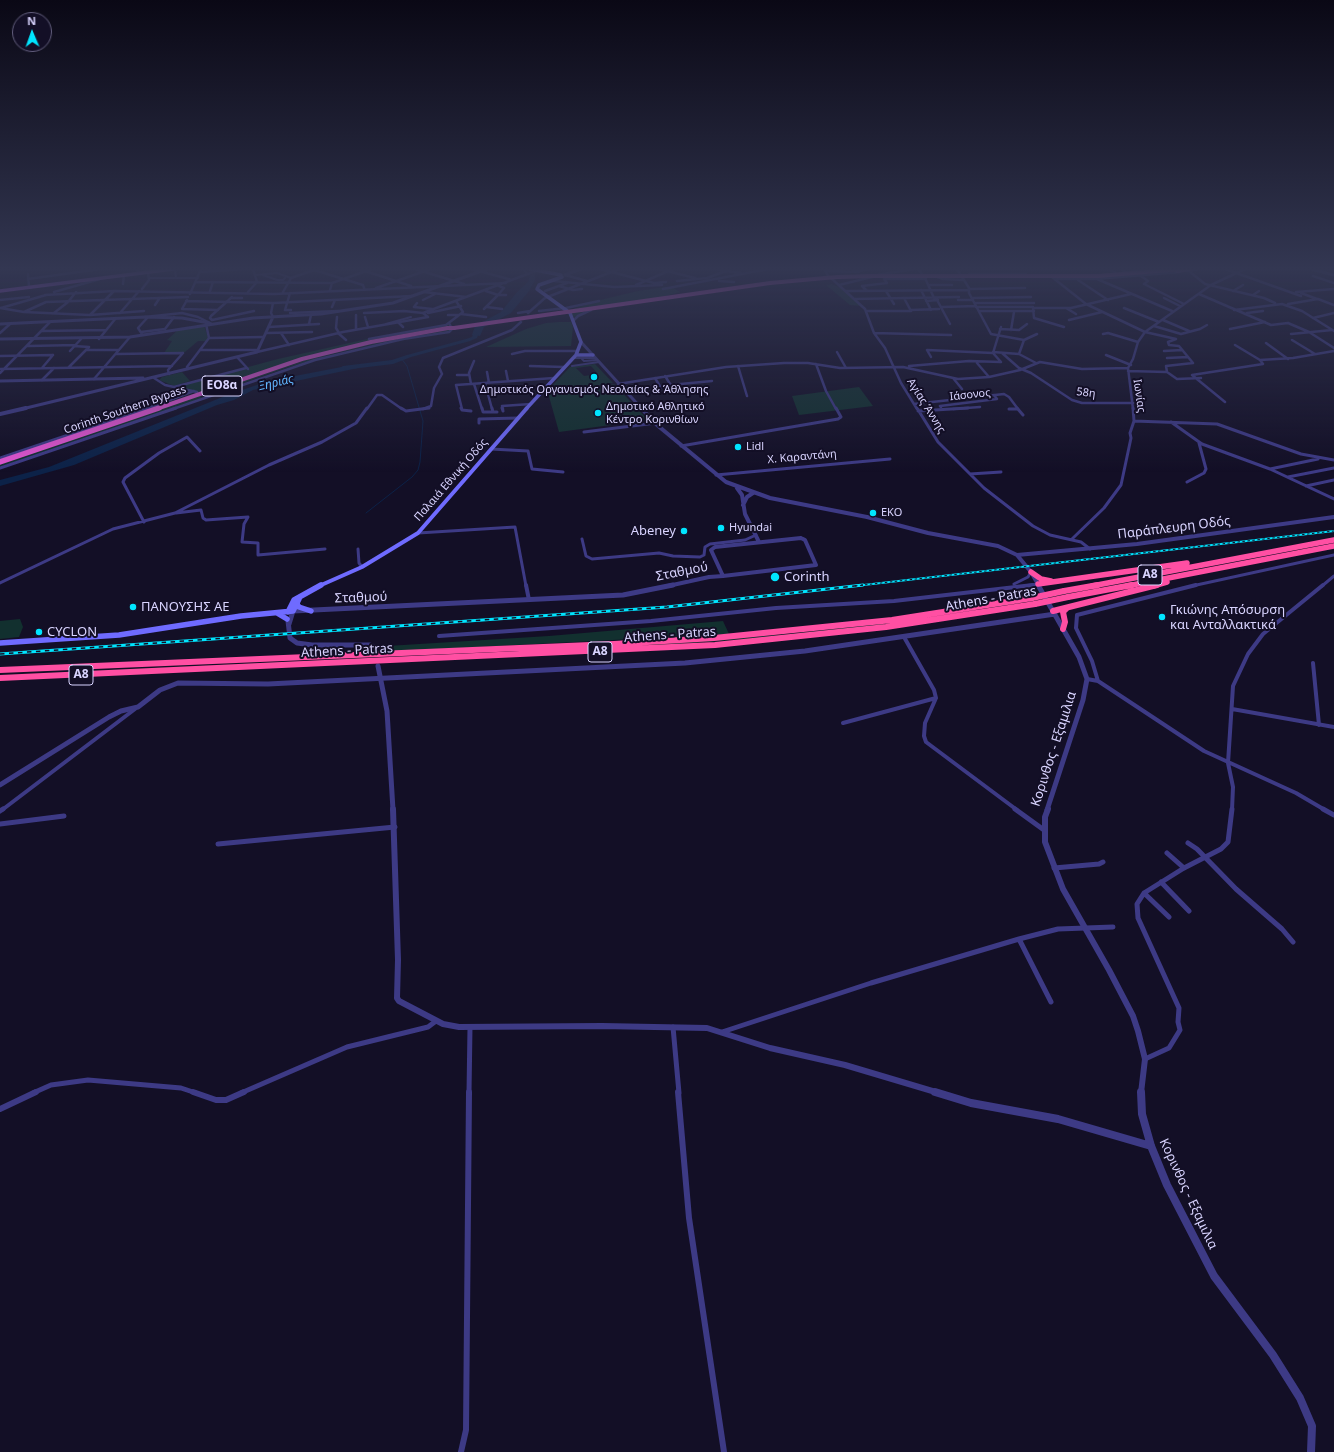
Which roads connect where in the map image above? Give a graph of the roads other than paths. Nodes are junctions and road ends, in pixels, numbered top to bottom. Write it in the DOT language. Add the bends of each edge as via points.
graph roads {
  1 [pos="997,336"];
  2 [pos="36,337"];
  3 [pos="130,337"];
  4 [pos="232,337"];
  5 [pos="263,337"];
  6 [pos="284,337"];
  7 [pos="323,337"];
  8 [pos="342,337"];
  9 [pos="379,337"];
  10 [pos="397,337"];
  11 [pos="413,337"];
  12 [pos="495,337"];
  13 [pos="579,337"];
  14 [pos="877,337"];
  15 [pos="1002,337"];
  16 [pos="1030,337"];
  17 [pos="1121,337"];
  18 [pos="1142,337"];
  19 [pos="1166,337"];
  20 [pos="1316,337"];
  21 [pos="0,338"];
  22 [pos="210,338"];
  23 [pos="34,339"];
  24 [pos="81,339"];
  25 [pos="98,339"];
  26 [pos="369,339"];
  27 [pos="346,340"];
  28 [pos="1024,340"];
  29 [pos="1292,340"];
  30 [pos="581,342"];
  31 [pos="1138,342"];
  32 [pos="1266,343"];
  33 [pos="289,345"];
  34 [pos="1235,345"];
  35 [pos="27,346"];
  36 [pos="75,346"];
  37 [pos="1334,348"];
  38 [pos="86,350"];
  39 [pos="119,350"];
  40 [pos="201,350"];
  41 [pos="1182,350"];
  42 [pos="70,351"];
  43 [pos="257,351"];
  44 [pos="1164,351"];
  45 [pos="1334,351"];
  46 [pos="837,352"];
  47 [pos="993,353"];
  48 [pos="1002,353"];
  49 [pos="116,354"];
  50 [pos="512,354"];
  51 [pos="1019,354"];
  52 [pos="1315,354"];
  53 [pos="0,356"];
  54 [pos="17,356"];
  55 [pos="576,356"];
  56 [pos="1106,356"];
  57 [pos="237,357"];
  58 [pos="931,357"];
  59 [pos="1188,357"];
  60 [pos="1167,358"];
  61 [pos="596,359"];
  62 [pos="1288,359"];
  63 [pos="474,360"];
  64 [pos="1260,360"];
  65 [pos="1001,362"];
  66 [pos="784,363"];
  67 [pos="977,363"];
  68 [pos="1036,363"];
  69 [pos="816,364"];
  70 [pos="1005,365"];
  71 [pos="1131,365"];
  72 [pos="172,366"];
  73 [pos="530,366"];
  74 [pos="565,366"];
  75 [pos="572,366"];
  76 [pos="738,366"];
  77 [pos="105,367"];
  78 [pos="894,367"];
  79 [pos="903,367"];
  80 [pos="42,368"];
  81 [pos="54,368"];
  82 [pos="69,368"];
  83 [pos="786,368"];
  84 [pos="846,368"];
  85 [pos="0,369"];
  86 [pos="4,369"];
  87 [pos="188,369"];
  88 [pos="1023,369"];
  89 [pos="1128,370"];
  90 [pos="506,371"];
  91 [pos="487,372"];
  92 [pos="1167,372"];
  93 [pos="0,373"];
  94 [pos="169,374"];
  95 [pos="469,374"];
  96 [pos="457,375"];
  97 [pos="665,376"];
  98 [pos="989,377"];
  99 [pos="154,378"];
  100 [pos="554,378"];
  101 [pos="655,378"];
  102 [pos="953,378"];
  103 [pos="1201,378"];
  104 [pos="94,379"];
  105 [pos="1195,379"];
  106 [pos="42,380"];
  107 [pos="0,381"];
  108 [pos="508,381"];
  109 [pos="712,381"];
  110 [pos="485,383"];
  111 [pos="489,383"];
  112 [pos="472,384"];
  113 [pos="618,384"];
  114 [pos="670,385"];
  115 [pos="174,386"];
  116 [pos="661,388"];
  117 [pos="962,389"];
  118 [pos="674,390"];
  119 [pos="202,394"];
  120 [pos="994,395"];
  121 [pos="747,396"];
  122 [pos="206,397"];
  123 [pos="956,399"];
  124 [pos="1225,402"];
  125 [pos="1133,403"];
  126 [pos="530,404"];
  127 [pos="914,404"];
  128 [pos="960,404"];
  129 [pos="941,407"];
  130 [pos="980,407"];
  131 [pos="1018,408"];
  132 [pos="1009,409"];
  133 [pos="471,411"];
  134 [pos="503,411"];
  135 [pos="918,411"];
  136 [pos="0,414"];
  137 [pos="1023,415"];
  138 [pos="518,418"];
  139 [pos="1134,421"];
  140 [pos="1170,422"];
  141 [pos="479,423"];
  142 [pos="656,423"];
  143 [pos="584,432"];
  144 [pos="1200,443"];
  145 [pos="681,446"];
  146 [pos="491,449"];
  147 [pos="200,451"];
  148 [pos="0,458"];
  149 [pos="890,459"];
  150 [pos="1320,459"];
  151 [pos="1334,460"];
  152 [pos="0,462"];
  153 [pos="0,468"];
  154 [pos="1334,468"];
  155 [pos="1270,469"];
  156 [pos="563,472"];
  157 [pos="1000,472"];
  158 [pos="970,474"];
  159 [pos="716,475"];
  160 [pos="1288,477"];
  161 [pos="1334,480"];
  162 [pos="1188,482"];
  163 [pos="1306,486"];
  164 [pos="736,487"];
  165 [pos="754,494"];
  166 [pos="1334,499"];
  167 [pos="743,505"];
  168 [pos="176,513"];
  169 [pos="1334,517"];
  170 [pos="144,522"];
  171 [pos="418,532"];
  172 [pos="756,535"];
  173 [pos="582,539"];
  174 [pos="1074,540"];
  175 [pos="1334,540"];
  176 [pos="760,542"];
  177 [pos="1334,546"];
  178 [pos="325,549"];
  179 [pos="358,549"];
  180 [pos="1085,549"];
  181 [pos="1090,549"];
  182 [pos="1034,553"];
  183 [pos="1017,555"];
  184 [pos="1334,555"];
  185 [pos="1236,558"];
  186 [pos="1026,564"];
  187 [pos="362,567"];
  188 [pos="1207,570"];
  189 [pos="1031,572"];
  190 [pos="723,576"];
  191 [pos="1334,576"];
  192 [pos="1057,581"];
  193 [pos="0,583"];
  194 [pos="1038,584"];
  195 [pos="1008,586"];
  196 [pos="1066,594"];
  197 [pos="529,600"];
  198 [pos="1033,601"];
  199 [pos="295,602"];
  200 [pos="1068,608"];
  201 [pos="311,611"];
  202 [pos="290,612"];
  203 [pos="1054,612"];
  204 [pos="271,613"];
  205 [pos="288,622"];
  206 [pos="1063,629"];
  207 [pos="439,636"];
  208 [pos="904,637"];
  209 [pos="0,643"];
  210 [pos="376,651"];
  211 [pos="1313,663"];
  212 [pos="378,666"];
  213 [pos="0,670"];
  214 [pos="0,678"];
  215 [pos="380,679"];
  216 [pos="1087,679"];
  217 [pos="1098,681"];
  218 [pos="936,698"];
  219 [pos="138,707"];
  220 [pos="1232,709"];
  221 [pos="843,723"];
  222 [pos="1319,724"];
  223 [pos="1334,727"];
  224 [pos="1228,763"];
  225 [pos="0,785"];
  226 [pos="0,811"];
  227 [pos="1334,815"];
  228 [pos="64,816"];
  229 [pos="0,824"];
  230 [pos="395,827"];
  231 [pos="1044,830"];
  232 [pos="1188,843"];
  233 [pos="218,844"];
  234 [pos="1167,853"];
  235 [pos="1206,858"];
  236 [pos="1103,862"];
  237 [pos="1054,868"];
  238 [pos="1184,868"];
  239 [pos="1161,882"];
  240 [pos="1144,893"];
  241 [pos="1189,911"];
  242 [pos="1169,917"];
  243 [pos="1113,926"];
  244 [pos="1085,928"];
  245 [pos="1019,939"];
  246 [pos="1293,942"];
  247 [pos="1051,1002"];
  248 [pos="436,1021"];
  249 [pos="470,1027"];
  250 [pos="673,1027"];
  251 [pos="722,1032"];
  252 [pos="1145,1059"];
  253 [pos="0,1109"];
  254 [pos="1151,1146"];
  255 [pos="461,1452"];
  256 [pos="724,1452"];
  257 [pos="1311,1452"];
  1 -- 47 [label="street"];
  2 -- 23 [label="street"];
  3 -- 25 [label="street"];
  3 -- 39 [label="street"];
  4 -- 22 [label="street"];
  5 -- 43 [label="street"];
  6 -- 33 [label="street"];
  7 -- 33 [label="street"];
  8 -- 27 [label="street"];
  9 -- 26 [label="street"];
  10 -- 152 [label="highway, Corinth Southern Bypass / ΕΟ8α" via="302,359"];
  11 -- 122 [label="street" via="321,358"];
  12 -- 168 [label="street" via="443,358 439,367 442,374 432,391 431,406 423,410 405,411 382,394 377,395 356,422 347,428"];
  13 -- 30 [label="main road"];
  14 -- 78 [label="street, Αγίας Άννης"];
  15 -- 28 [label="street"];
  16 -- 28 [label="street"];
  17 -- 31 [label="street"];
  18 -- 31 [label="street, Ιωνίας"];
  19 -- 41 [label="street" via="1176,339 1168,343 1171,346 1179,346"];
  20 -- 37 [label="street"];
  21 -- 23 [label="street"];
  22 -- 40 [label="street"];
  23 -- 24 [label="street"];
  23 -- 35 [label="street"];
  24 -- 25 [label="street"];
  24 -- 36 [label="street"];
  28 -- 51 [label="street"];
  29 -- 52 [label="street"];
  30 -- 55 [label="main road, Παλαιά Εθνική Οδός"];
  30 -- 61 [label="street, Κορινθος - Εξαμιλια"];
  31 -- 71 [label="street, Ιωνίας"];
  32 -- 62 [label="street"];
  33 -- 43 [label="street"];
  34 -- 64 [label="street"];
  35 -- 36 [label="street"];
  35 -- 54 [label="street"];
  36 -- 38 [label="street" via="88,346"];
  36 -- 42 [label="street"];
  38 -- 39 [label="street"];
  38 -- 82 [label="street"];
  39 -- 49 [label="street"];
  40 -- 43 [label="street"];
  40 -- 87 [label="street" via="186,367"];
  41 -- 44 [label="street"];
  41 -- 59 [label="street"];
  43 -- 57 [label="street"];
  45 -- 52 [label="street"];
  46 -- 84 [label="street"];
  47 -- 48 [label="street"];
  47 -- 58 [label="street" via="927,350"];
  47 -- 65 [label="street"];
  48 -- 51 [label="street"];
  48 -- 88 [label="street, 58η"];
  49 -- 72 [label="street" via="183,353"];
  49 -- 77 [label="street"];
  50 -- 55 [label="street" via="525,351"];
  51 -- 68 [label="street"];
  52 -- 62 [label="street"];
  53 -- 54 [label="street"];
  54 -- 80 [label="street" via="53,355"];
  54 -- 86 [label="street"];
  55 -- 61 [label="main road" via="585,354"];
  55 -- 61 [label="street" via="584,361"];
  55 -- 74 [label="main road, Παλαιά Εθνική Οδός"];
  55 -- 75 [label="street"];
  56 -- 71 [label="street"];
  57 -- 87 [label="street"];
  57 -- 115 [label="street" via="247,368"];
  59 -- 60 [label="street"];
  59 -- 92 [label="street" via="1193,364 1168,365 1165,367"];
  61 -- 75 [label="street"];
  61 -- 113 [label="street, Κορινθος - Εξαμιλια"];
  62 -- 64 [label="street"];
  63 -- 95 [label="street"];
  64 -- 105 [label="street" via="1263,364 1192,375"];
  65 -- 67 [label="street"];
  65 -- 70 [label="street"];
  66 -- 69 [label="street"];
  66 -- 76 [label="street"];
  66 -- 83 [label="street"];
  67 -- 79 [label="street" via="969,361"];
  67 -- 98 [label="street"];
  68 -- 88 [label="street"];
  68 -- 89 [label="street" via="1060,364 1082,370"];
  69 -- 84 [label="street"];
  69 -- 145 [label="street" via="826,391 841,417 838,419"];
  71 -- 89 [label="street, Ιωνίας"];
  72 -- 77 [label="street"];
  72 -- 94 [label="street" via="168,370"];
  73 -- 74 [label="street"];
  74 -- 75 [label="street"];
  74 -- 100 [label="main road, Παλαιά Εθνική Οδός"];
  76 -- 97 [label="street"];
  76 -- 121 [label="street"];
  77 -- 82 [label="street"];
  77 -- 104 [label="street"];
  78 -- 79 [label="street"];
  78 -- 84 [label="street"];
  78 -- 127 [label="street, Αγίας Άννης"];
  79 -- 102 [label="street"];
  80 -- 81 [label="street"];
  80 -- 86 [label="street"];
  81 -- 82 [label="street"];
  81 -- 106 [label="street"];
  85 -- 86 [label="street"];
  86 -- 93 [label="street"];
  87 -- 94 [label="street"];
  88 -- 98 [label="street"];
  88 -- 125 [label="street, 58η" via="1077,402"];
  89 -- 92 [label="street"];
  89 -- 125 [label="street, Ιωνίας"];
  90 -- 108 [label="street"];
  91 -- 111 [label="street"];
  92 -- 105 [label="street" via="1176,379"];
  94 -- 99 [label="street"];
  95 -- 96 [label="street"];
  95 -- 112 [label="street"];
  97 -- 101 [label="street"];
  97 -- 114 [label="street"];
  98 -- 102 [label="street"];
  99 -- 104 [label="street"];
  99 -- 115 [label="street" via="160,383"];
  99 -- 136 [label="street"];
  100 -- 108 [label="street"];
  100 -- 126 [label="main road, Παλαιά Εθνική Οδός"];
  101 -- 113 [label="street"];
  101 -- 116 [label="street"];
  102 -- 117 [label="street"];
  103 -- 105 [label="street"];
  104 -- 106 [label="street"];
  105 -- 124 [label="street"];
  106 -- 107 [label="street"];
  108 -- 111 [label="street"];
  109 -- 114 [label="street"];
  110 -- 111 [label="street"];
  110 -- 112 [label="street"];
  110 -- 112 [label="street" via="495,412 483,412"];
  112 -- 133 [label="street" via="456,385 462,410"];
  113 -- 142 [label="street, Κορινθος - Εξαμιλια"];
  114 -- 118 [label="street"];
  115 -- 148 [label="street" via="195,391"];
  119 -- 122 [label="street"];
  120 -- 123 [label="street"];
  120 -- 128 [label="street, Ιάσονος" via="997,399"];
  120 -- 131 [label="street" via="1007,395"];
  122 -- 153 [label="street"];
  123 -- 127 [label="street"];
  123 -- 128 [label="street"];
  125 -- 139 [label="street, Ιωνίας"];
  126 -- 134 [label="street" via="502,406"];
  126 -- 138 [label="main road, Παλαιά Εθνική Οδός"];
  127 -- 135 [label="street, Αγίας Άννης"];
  128 -- 129 [label="street, Ιάσονος"];
  130 -- 135 [label="street"];
  131 -- 132 [label="street"];
  131 -- 137 [label="street"];
  135 -- 158 [label="street, Αγίας Άννης" via="937,442"];
  138 -- 141 [label="street" via="479,419"];
  138 -- 146 [label="main road, Παλαιά Εθνική Οδός"];
  139 -- 140 [label="street"];
  139 -- 174 [label="street, Ιωνίας" via="1121,485 1104,508"];
  140 -- 144 [label="street"];
  140 -- 150 [label="street" via="1217,424"];
  142 -- 143 [label="street"];
  142 -- 145 [label="street, Κορινθος - Εξαμιλια"];
  144 -- 155 [label="street"];
  144 -- 162 [label="street" via="1206,469 1204,473"];
  145 -- 159 [label="street, Κορινθος - Εξαμιλια"];
  146 -- 156 [label="street" via="528,451 532,469"];
  146 -- 171 [label="main road, Παλαιά Εθνική Οδός"];
  147 -- 170 [label="street" via="187,437 159,453 125,478 124,482"];
  149 -- 159 [label="street, Χ. Καραντάνη"];
  150 -- 151 [label="street"];
  150 -- 155 [label="street"];
  154 -- 160 [label="street"];
  155 -- 160 [label="street"];
  157 -- 158 [label="street"];
  158 -- 174 [label="street, Αγίας Άννης" via="1033,526 1050,535"];
  159 -- 164 [label="street, Κορινθος - Εξαμιλια"];
  160 -- 163 [label="street"];
  161 -- 163 [label="street"];
  163 -- 166 [label="street"];
  164 -- 165 [label="street, Κορινθος - Εξαμιλια"];
  164 -- 167 [label="street" via="741,493"];
  165 -- 167 [label="street"];
  165 -- 183 [label="street, Κορινθος - Εξαμιλια" via="867,517 933,534 987,543"];
  167 -- 172 [label="street"];
  168 -- 170 [label="street"];
  168 -- 178 [label="street" via="201,510 206,520 248,517 244,524 242,542 258,543 258,555"];
  169 -- 181 [label="street, Παράπλευρη Οδός"];
  170 -- 193 [label="street" via="113,528"];
  171 -- 187 [label="main road, Παλαιά Εθνική Οδός"];
  171 -- 197 [label="street" via="515,528"];
  172 -- 173 [label="street" via="745,540 710,544 705,547 704,555 700,557 660,553 592,558 586,556"];
  172 -- 176 [label="street"];
  174 -- 180 [label="street, Αγίας Άννης"];
  174 -- 181 [label="street, Αγίας Άννης" via="1084,543"];
  175 -- 185 [label="highway, Athens - Patras / Α8"];
  176 -- 190 [label="street" via="712,548"];
  176 -- 190 [label="street, Σταθμού" via="803,539 817,564"];
  177 -- 188 [label="highway, Athens - Patras / Α8"];
  179 -- 187 [label="street" via="359,563"];
  180 -- 181 [label="street, Παράπλευρη Οδός"];
  180 -- 182 [label="street, Παράπλευρη Οδός"];
  182 -- 183 [label="street, Παράπλευρη Οδός"];
  182 -- 186 [label="street"];
  183 -- 186 [label="street, Κορινθος - Εξαμιλια"];
  184 -- 217 [label="street" via="1198,584 1077,615 1076,628 1092,661"];
  185 -- 192 [label="highway"];
  185 -- 196 [label="highway, Athens - Patras / Α8"];
  186 -- 189 [label="street, Κορινθος - Εξαμιλια"];
  187 -- 199 [label="main road, Παλαιά Εθνική Οδός" via="321,584 304,593"];
  188 -- 196 [label="highway, Athens - Patras / Α8"];
  188 -- 200 [label="highway"];
  189 -- 192 [label="highway" via="1044,580"];
  189 -- 194 [label="street, Κορινθος - Εξαμιλια"];
  189 -- 195 [label="street" via="1028,577"];
  190 -- 197 [label="street, Σταθμού" via="687,580 623,595"];
  191 -- 220 [label="street" via="1274,624 1256,643 1233,686"];
  192 -- 194 [label="highway"];
  194 -- 195 [label="street"];
  194 -- 203 [label="street, Κορινθος - Εξαμιλια"];
  195 -- 207 [label="street" via="894,601 798,606 651,621"];
  196 -- 198 [label="highway, Athens - Patras / Α8, bridge"];
  197 -- 201 [label="street, Σταθμού"];
  198 -- 213 [label="highway, Athens - Patras / Α8" via="866,623 685,640"];
  198 -- 214 [label="highway, Athens - Patras / Α8" via="886,627 715,645"];
  199 -- 201 [label="main road" via="299,607"];
  199 -- 202 [label="main road, Παλαιά Εθνική Οδός"];
  199 -- 204 [label="main road"];
  200 -- 203 [label="highway"];
  200 -- 206 [label="highway" via="1063,612"];
  201 -- 202 [label="street, Σταθμού"];
  202 -- 204 [label="main road, Σταθμού"];
  202 -- 205 [label="street"];
  203 -- 206 [label="street, Κορινθος - Εξαμιλια"];
  203 -- 208 [label="street"];
  204 -- 205 [label="main road" via="280,614"];
  204 -- 209 [label="main road, Σταθμού" via="120,634"];
  205 -- 210 [label="street" via="290,638 297,643 370,645"];
  206 -- 216 [label="street, Κορινθος - Εξαμιλια" via="1082,661"];
  208 -- 215 [label="street" via="766,656 685,663"];
  208 -- 218 [label="street"];
  211 -- 222 [label="street"];
  212 -- 215 [label="street"];
  215 -- 219 [label="street" via="262,684 178,683 163,688"];
  215 -- 230 [label="street" via="387,711"];
  216 -- 217 [label="street"];
  216 -- 231 [label="street, Κορινθος - Εξαμιλια" via="1083,700 1048,805"];
  217 -- 224 [label="street" via="1193,745"];
  218 -- 221 [label="street"];
  218 -- 231 [label="street" via="925,723 926,742"];
  219 -- 225 [label="street" via="109,717"];
  219 -- 226 [label="street"];
  220 -- 222 [label="street"];
  220 -- 224 [label="street"];
  222 -- 223 [label="street"];
  224 -- 227 [label="street" via="1296,793"];
  224 -- 235 [label="street" via="1233,787 1230,839"];
  228 -- 229 [label="street"];
  230 -- 233 [label="street"];
  230 -- 248 [label="street" via="398,960 396,998"];
  231 -- 237 [label="street, Κορινθος - Εξαμιλια" via="1045,842"];
  232 -- 235 [label="street"];
  234 -- 238 [label="street"];
  235 -- 238 [label="street"];
  235 -- 246 [label="street"];
  236 -- 237 [label="street"];
  237 -- 244 [label="street, Κορινθος - Εξαμιλια"];
  238 -- 239 [label="street"];
  239 -- 240 [label="street"];
  239 -- 241 [label="street"];
  240 -- 242 [label="street"];
  240 -- 252 [label="street" via="1137,904 1137,912 1179,1008 1180,1030 1169,1048"];
  243 -- 244 [label="street"];
  244 -- 245 [label="street" via="1058,929"];
  244 -- 252 [label="street, Κορινθος - Εξαμιλια" via="1133,1016"];
  245 -- 247 [label="street"];
  245 -- 251 [label="street"];
  248 -- 249 [label="street" via="450,1026"];
  248 -- 253 [label="street" via="428,1027 347,1048 226,1100 216,1100 181,1088 88,1080 51,1085"];
  249 -- 250 [label="street"];
  249 -- 255 [label="street" via="466,1430"];
  250 -- 251 [label="street" via="697,1027"];
  250 -- 256 [label="street" via="689,1218"];
  251 -- 254 [label="street" via="752,1043 845,1065 971,1103 1058,1119"];
  252 -- 254 [label="street, Κορινθος - Εξαμιλια" via="1140,1102"];
  254 -- 257 [label="street, Κορινθος - Εξαμιλια" via="1180,1213 1214,1276 1273,1355 1300,1398 1312,1426"];
}
